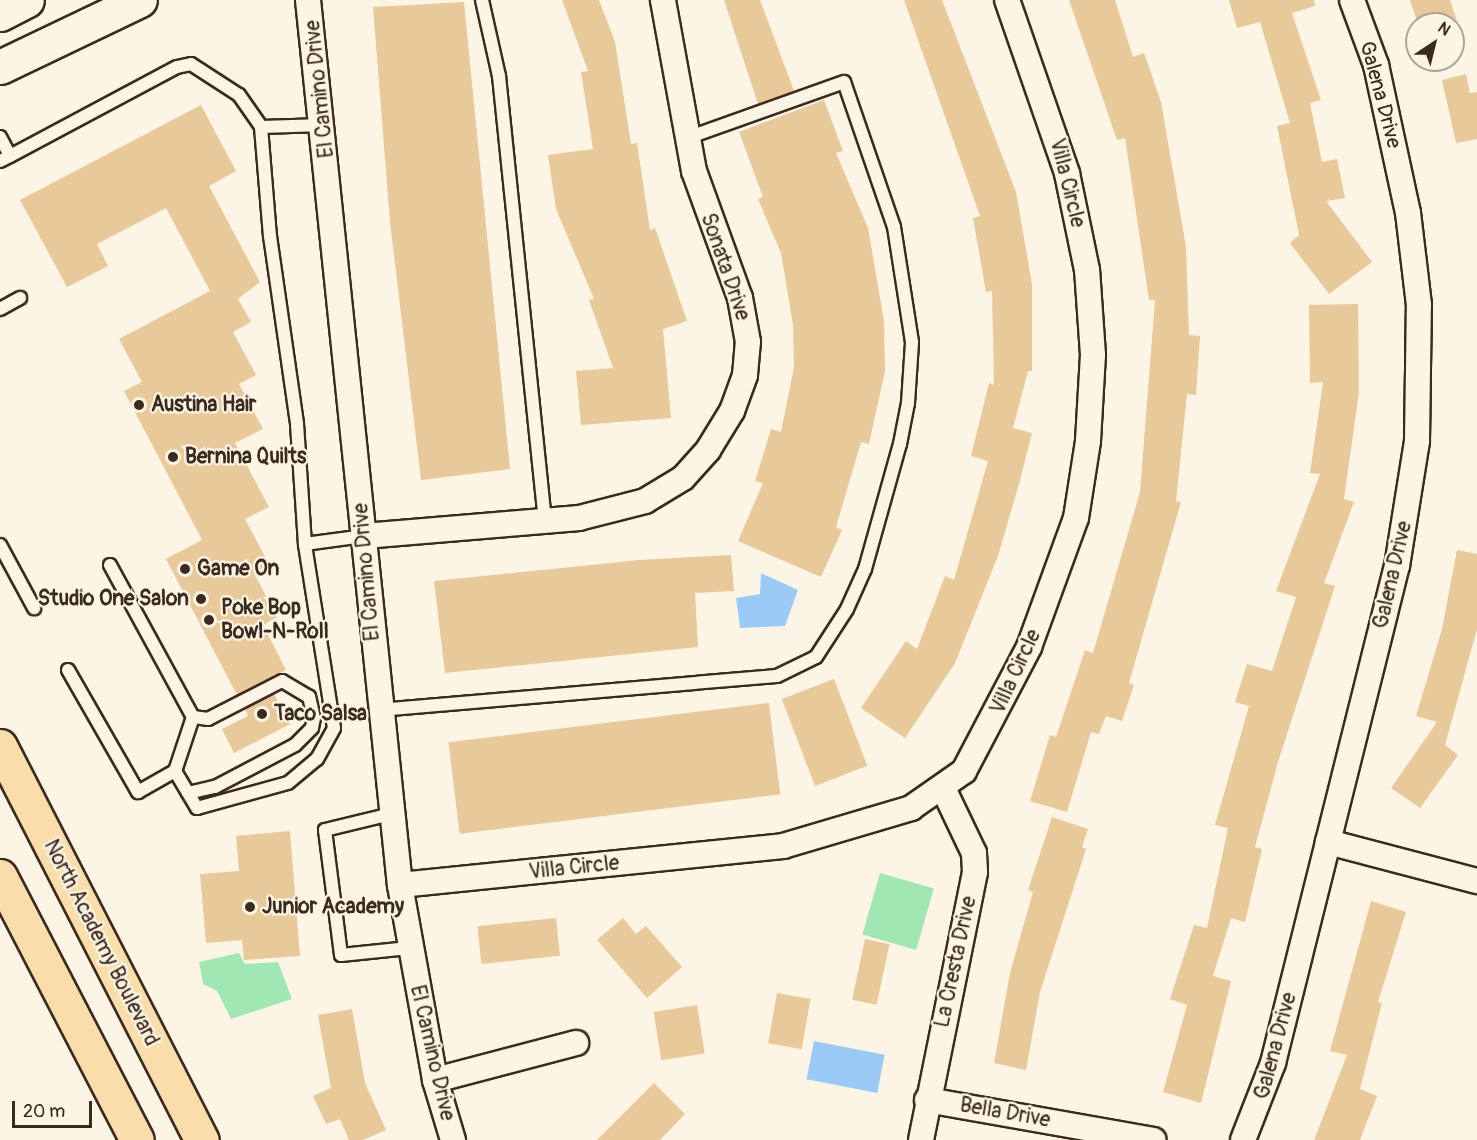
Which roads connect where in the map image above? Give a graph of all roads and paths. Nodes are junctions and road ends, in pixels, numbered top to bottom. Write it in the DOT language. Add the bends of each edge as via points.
graph roads {
  1 [pos="27,0"];
  2 [pos="308,0"];
  3 [pos="482,0"];
  4 [pos="663,0"];
  5 [pos="1007,0"];
  6 [pos="1352,0"];
  7 [pos="130,2"];
  8 [pos="0,14"];
  9 [pos="0,68"];
  10 [pos="324,124"];
  11 [pos="261,127"];
  12 [pos="0,137"];
  13 [pos="687,138"];
  14 [pos="5,158"];
  15 [pos="20,297"];
  16 [pos="0,309"];
  17 [pos="545,521"];
  18 [pos="364,536"];
  19 [pos="305,544"];
  20 [pos="0,545"];
  21 [pos="110,565"];
  22 [pos="34,608"];
  23 [pos="68,670"];
  24 [pos="379,710"];
  25 [pos="193,717"];
  26 [pos="0,746"];
  27 [pos="175,771"];
  28 [pos="944,790"];
  29 [pos="188,793"];
  30 [pos="391,814"];
  31 [pos="1328,842"];
  32 [pos="0,876"];
  33 [pos="1477,880"];
  34 [pos="400,885"];
  35 [pos="409,948"];
  36 [pos="576,1043"];
  37 [pos="435,1080"];
  38 [pos="927,1100"];
  39 [pos="137,1140"];
  40 [pos="202,1140"];
  41 [pos="453,1140"];
  42 [pos="921,1140"];
  43 [pos="1153,1140"];
  44 [pos="1244,1140"];
  1 -- 8 [label="street"];
  2 -- 10 [label="street, El Camino Drive"];
  3 -- 17 [label="lane" via="499,76"];
  4 -- 13 [label="street, Sonata Drive" via="674,44"];
  5 -- 28 [label="street, Villa Circle" via="1067,173 1087,270 1093,355 1088,441 1076,518 1029,647 984,742 964,771"];
  6 -- 31 [label="street, Galena Drive" via="1376,65 1408,213 1419,305 1418,394 1410,495 1397,566"];
  7 -- 9 [label="street"];
  10 -- 11 [label="lane"];
  10 -- 18 [label="street, El Camino Drive"];
  11 -- 14 [label="lane" via="239,95 191,64 177,67"];
  11 -- 19 [label="lane" via="270,236 297,424"];
  12 -- 14 [label="lane"];
  13 -- 17 [label="street, Sonata Drive" via="704,205 740,298 748,342 745,375 732,411 708,450 674,484 645,501 579,518"];
  13 -- 24 [label="lane" via="844,82 894,227 912,342 908,403 865,569 848,609 816,657 777,676"];
  15 -- 16 [label="lane"];
  17 -- 18 [label="street, Sonata Drive"];
  18 -- 19 [label="lane"];
  18 -- 24 [label="street, El Camino Drive"];
  19 -- 29 [label="lane" via="332,688 332,738 311,766 288,783 197,808"];
  20 -- 22 [label="lane"];
  21 -- 25 [label="lane"];
  23 -- 27 [label="lane" via="138,792"];
  24 -- 30 [label="street, El Camino Drive"];
  25 -- 27 [label="lane"];
  25 -- 29 [label="lane" via="208,718 282,681 309,697 314,718 312,728 295,744 215,787"];
  26 -- 40 [label="highway, North Academy Boulevard"];
  27 -- 29 [label="lane"];
  28 -- 34 [label="street, Villa Circle" via="911,808 783,846"];
  28 -- 38 [label="street, La Cresta Drive" via="974,853 975,872"];
  30 -- 34 [label="street, El Camino Drive"];
  30 -- 35 [label="lane" via="325,830 341,955"];
  31 -- 33 [label="street"];
  31 -- 44 [label="street, Galena Drive" via="1273,1063"];
  32 -- 39 [label="highway"];
  34 -- 35 [label="street, El Camino Drive"];
  35 -- 37 [label="street, El Camino Drive"];
  36 -- 37 [label="street"];
  37 -- 41 [label="street, El Camino Drive"];
  38 -- 42 [label="street, La Cresta Drive"];
  38 -- 43 [label="street, Bella Drive"];
}
